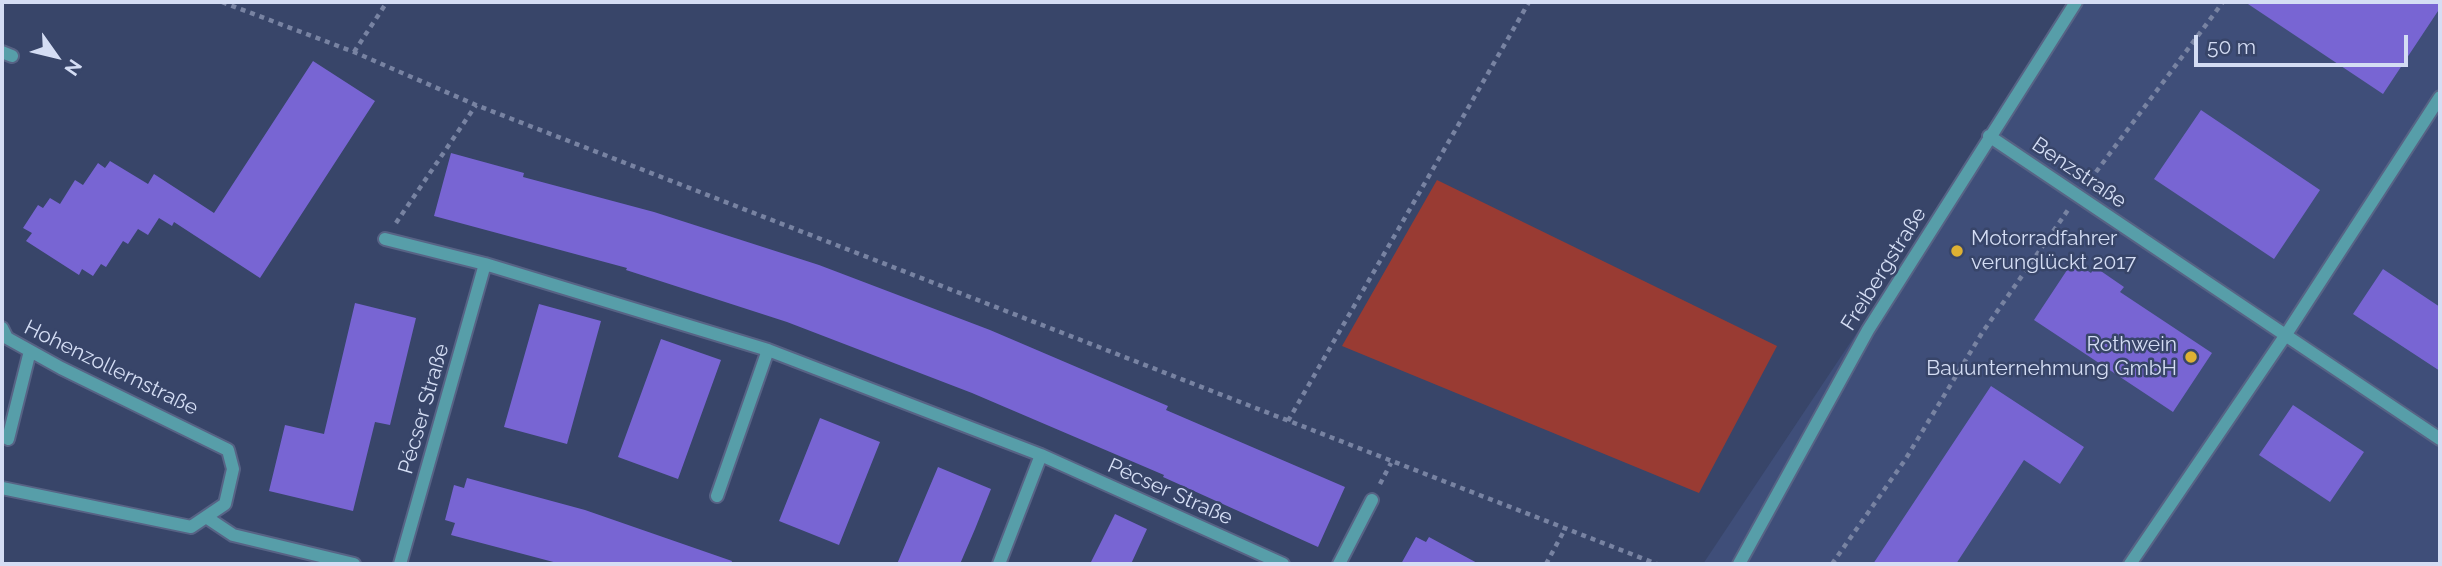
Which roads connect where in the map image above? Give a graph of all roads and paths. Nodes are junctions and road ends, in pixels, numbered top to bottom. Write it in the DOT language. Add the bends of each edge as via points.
graph roads {
  1 [pos="222,2"];
  2 [pos="387,2"];
  3 [pos="1529,2"];
  4 [pos="2077,2"];
  5 [pos="2223,2"];
  6 [pos="354,52"];
  7 [pos="2440,97"];
  8 [pos="476,104"];
  9 [pos="1989,136"];
  10 [pos="2079,196"];
  11 [pos="385,239"];
  12 [pos="485,264"];
  13 [pos="2,328"];
  14 [pos="2285,336"];
  15 [pos="768,350"];
  16 [pos="30,351"];
  17 [pos="1288,421"];
  18 [pos="8,439"];
  19 [pos="2440,439"];
  20 [pos="1041,455"];
  21 [pos="2,488"];
  22 [pos="717,496"];
  23 [pos="1371,500"];
  24 [pos="206,517"];
  25 [pos="1565,529"];
  26 [pos="354,564"];
  27 [pos="400,564"];
  28 [pos="999,564"];
  29 [pos="1283,564"];
  30 [pos="1339,564"];
  31 [pos="1546,564"];
  32 [pos="1657,564"];
  33 [pos="1739,564"];
  34 [pos="1832,564"];
  35 [pos="2130,564"];
  1 -- 6 [label="path"];
  2 -- 6 [label="path"];
  3 -- 17 [label="path"];
  4 -- 9 [label="street, Freibergstraße"];
  5 -- 10 [label="path"];
  6 -- 8 [label="path"];
  7 -- 14 [label="street"];
  8 -- 11 [label="path"];
  8 -- 17 [label="path"];
  9 -- 10 [label="street, Benzstraße"];
  9 -- 33 [label="street, Freibergstraße" via="1868,330"];
  10 -- 14 [label="street, Benzstraße"];
  10 -- 34 [label="path" via="1982,332 1905,460"];
  11 -- 12 [label="street, Pécser Straße"];
  12 -- 15 [label="street, Pécser Straße"];
  12 -- 27 [label="street, Pécser Straße"];
  13 -- 16 [label="street, Hohenzollernstraße" via="7,338"];
  14 -- 19 [label="street, Benzstraße"];
  14 -- 35 [label="street"];
  15 -- 20 [label="street, Pécser Straße"];
  15 -- 22 [label="street"];
  16 -- 18 [label="street"];
  16 -- 24 [label="street, Hohenzollernstraße" via="228,450 233,469 225,504"];
  17 -- 25 [label="path"];
  20 -- 28 [label="street"];
  20 -- 29 [label="street, Pécser Straße"];
  21 -- 24 [label="street" via="191,527"];
  23 -- 30 [label="street"];
  24 -- 26 [label="street" via="233,535"];
  25 -- 31 [label="path"];
  25 -- 32 [label="path"];
}
